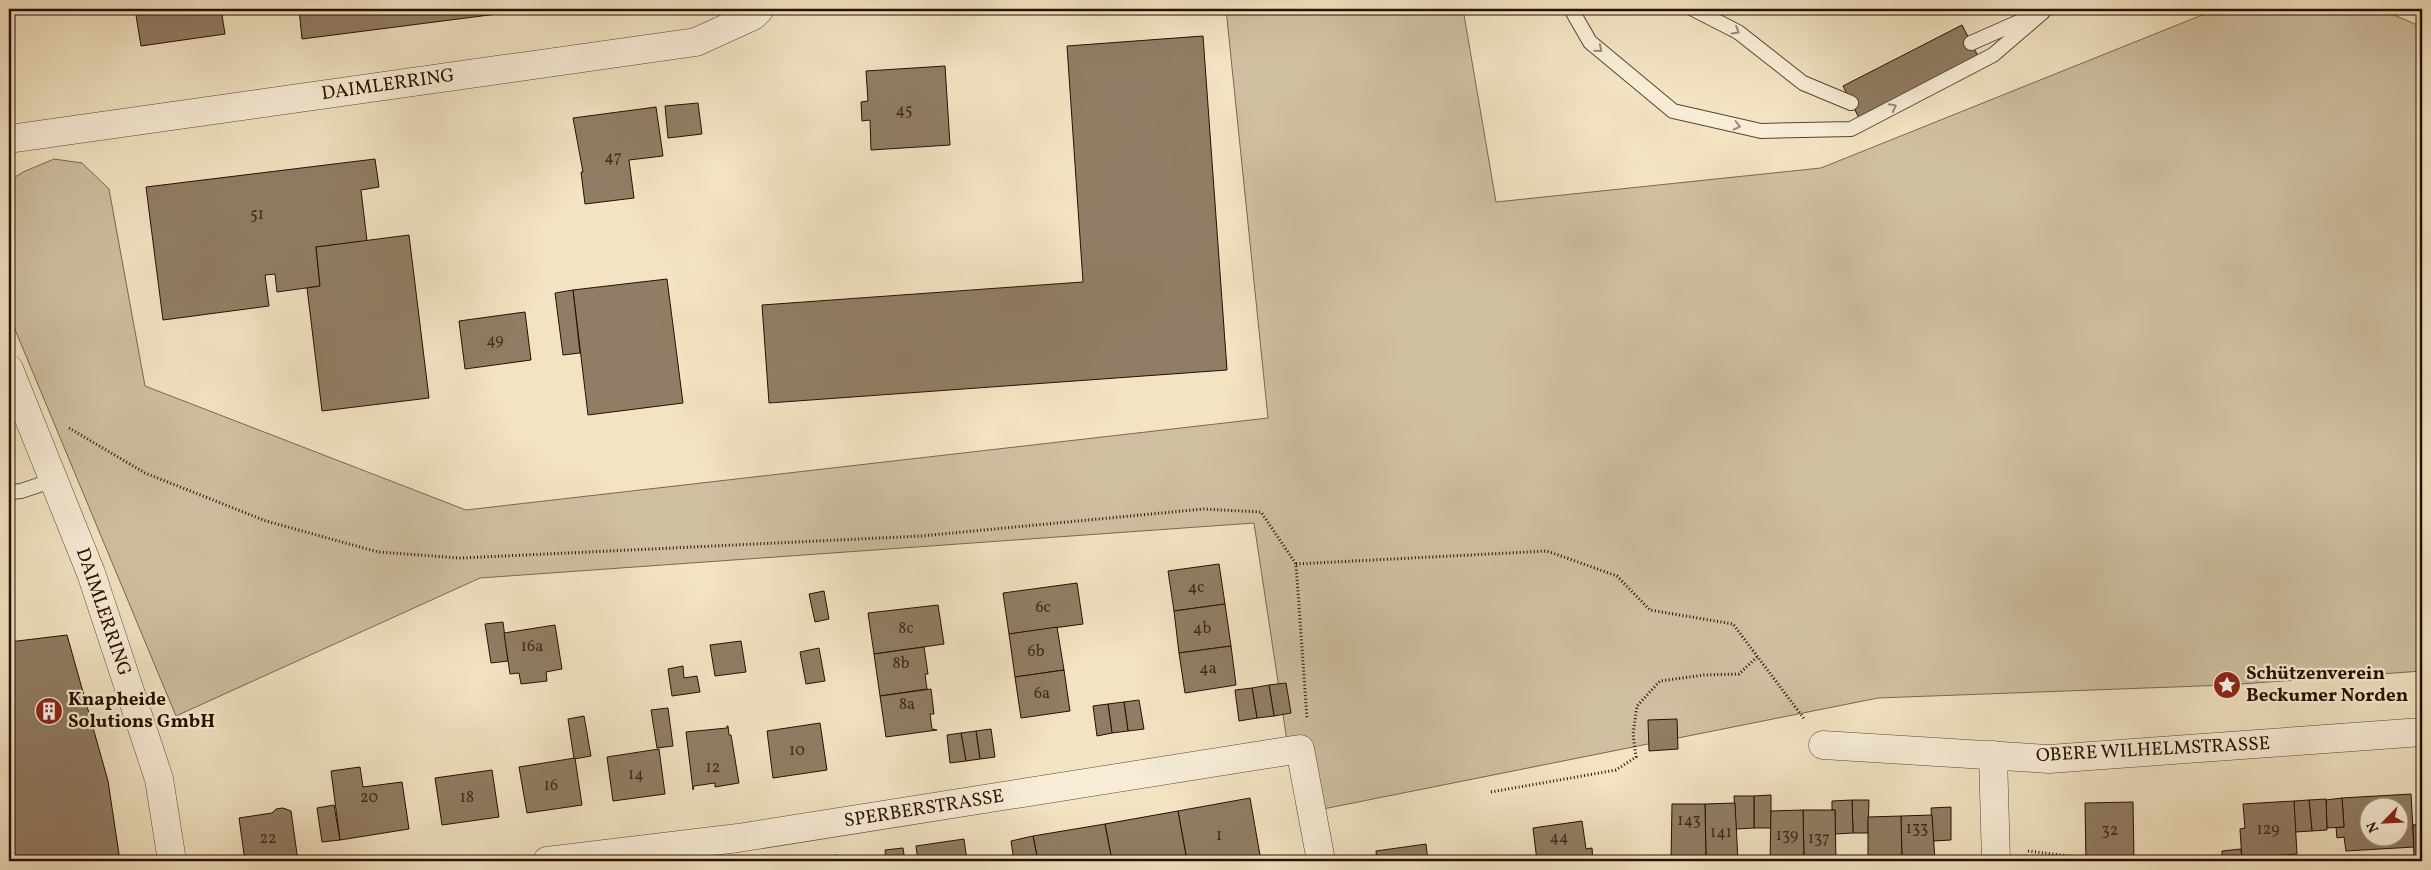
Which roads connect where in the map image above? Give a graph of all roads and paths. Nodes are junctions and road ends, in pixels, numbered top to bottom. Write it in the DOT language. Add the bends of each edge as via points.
graph roads {
  1 [pos="760,9"];
  2 [pos="1571,9"];
  3 [pos="1693,9"];
  4 [pos="2046,10"];
  5 [pos="1971,43"];
  6 [pos="1851,103"];
  7 [pos="9,139"];
  8 [pos="9,369"];
  9 [pos="22,400"];
  10 [pos="54,480"];
  11 [pos="9,492"];
  12 [pos="1296,564"];
  13 [pos="1757,657"];
  14 [pos="2422,732"];
  15 [pos="1823,745"];
  16 [pos="1300,749"];
  17 [pos="1993,755"];
  18 [pos="1491,792"];
  19 [pos="739,850"];
  20 [pos="1996,854"];
  21 [pos="2086,858"];
  22 [pos="172,861"];
  23 [pos="547,861"];
  24 [pos="1321,861"];
  1 -- 7 [label="street, DAIMLERRING" via="753,16 696,42"];
  2 -- 4 [label="lane, one-way" via="1590,42 1673,112 1761,131 1851,129 1993,55"];
  3 -- 6 [label="lane, one-way" via="1738,32 1803,83"];
  4 -- 5 [label="lane"];
  8 -- 9 [label="street, DAIMLERRING"];
  9 -- 10 [label="street, DAIMLERRING"];
  9 -- 12 [label="path" via="145,473 266,521 378,552 461,558 921,536 1202,509 1261,512"];
  10 -- 11 [label="lane"];
  10 -- 22 [label="street, DAIMLERRING" via="91,573 159,779"];
  12 -- 13 [label="path" via="1547,551 1617,576 1650,610 1733,624"];
  12 -- 16 [label="path" via="1307,722"];
  13 -- 15 [label="path"];
  13 -- 18 [label="path" via="1738,674 1660,681 1637,706 1636,757 1616,770"];
  14 -- 17 [label="street, OBERE WILHELMSTRASSE" via="2049,759"];
  15 -- 17 [label="street, OBERE WILHELMSTRASSE"];
  16 -- 19 [label="street, SPERBERSTRASSE"];
  16 -- 24 [label="street"];
  17 -- 20 [label="street"];
  19 -- 23 [label="street, SPERBERSTRASSE"];
  20 -- 21 [label="path"];
}
